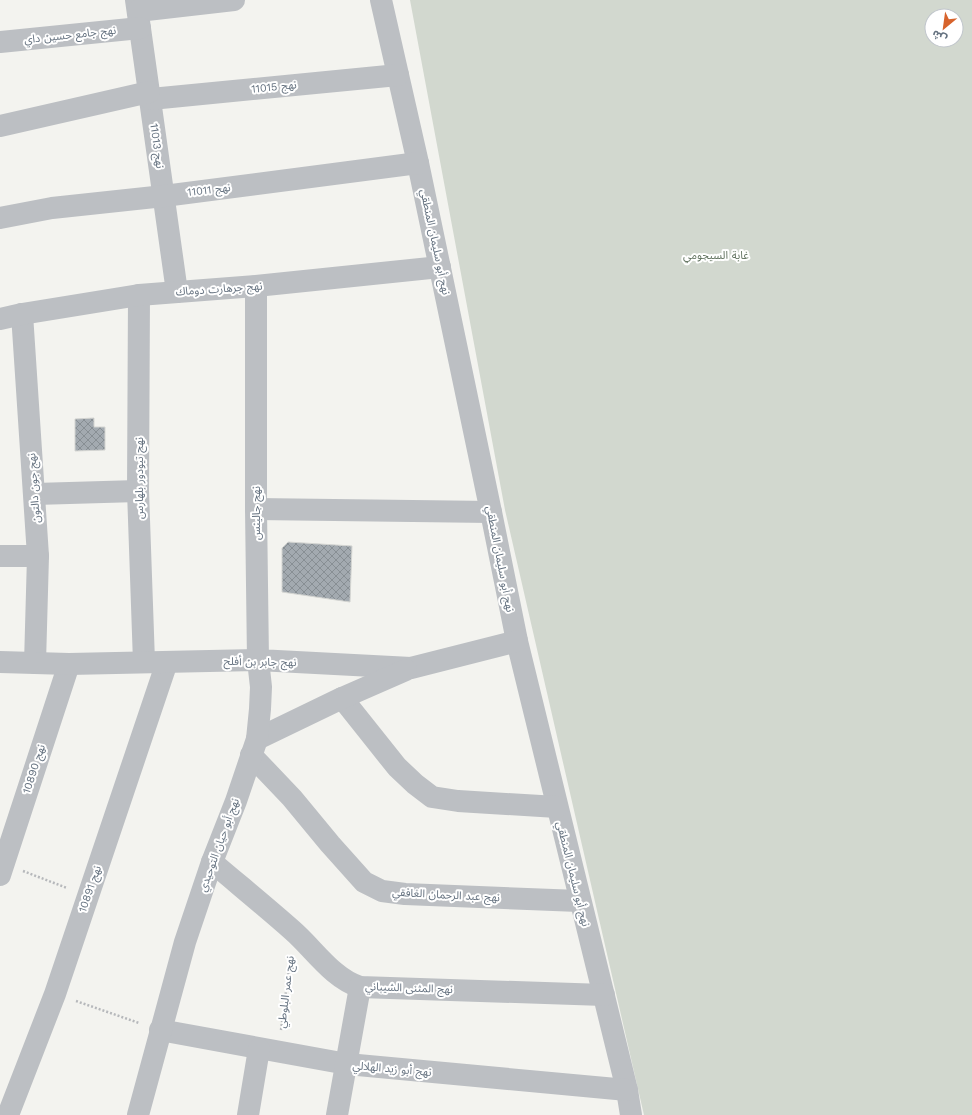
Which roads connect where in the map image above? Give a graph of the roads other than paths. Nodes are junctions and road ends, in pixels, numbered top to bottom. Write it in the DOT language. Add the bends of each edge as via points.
graph roads {
  1 [pos="234,0"];
  2 [pos="381,0"];
  3 [pos="138,13"];
  4 [pos="0,42"];
  5 [pos="398,75"];
  6 [pos="150,96"];
  7 [pos="0,126"];
  8 [pos="418,163"];
  9 [pos="164,196"];
  10 [pos="0,218"];
  11 [pos="440,267"];
  12 [pos="256,286"];
  13 [pos="177,292"];
  14 [pos="139,295"];
  15 [pos="22,314"];
  16 [pos="0,319"];
  17 [pos="138,491"];
  18 [pos="35,494"];
  19 [pos="256,509"];
  20 [pos="491,512"];
  21 [pos="0,556"];
  22 [pos="38,556"];
  23 [pos="517,641"];
  24 [pos="258,660"];
  25 [pos="0,662"];
  26 [pos="144,662"];
  27 [pos="167,662"];
  28 [pos="34,663"];
  29 [pos="69,664"];
  30 [pos="410,668"];
  31 [pos="342,698"];
  32 [pos="254,747"];
  33 [pos="557,807"];
  34 [pos="212,862"];
  35 [pos="2,870"];
  36 [pos="579,901"];
  37 [pos="360,987"];
  38 [pos="604,995"];
  39 [pos="160,1030"];
  40 [pos="269,1051"];
  41 [pos="347,1064"];
  42 [pos="627,1090"];
  43 [pos="7,1103"];
  44 [pos="138,1115"];
  45 [pos="248,1115"];
  46 [pos="337,1115"];
  47 [pos="631,1115"];
  1 -- 3 [label="street, نهج جامع حسين داي"];
  2 -- 5 [label="street, نهج أبو سليمان المنطقي"];
  3 -- 4 [label="street, نهج جامع حسين داي"];
  3 -- 6 [label="street, نهج 11013"];
  5 -- 6 [label="street, نهج 11015"];
  5 -- 8 [label="street, نهج أبو سليمان المنطقي"];
  6 -- 7 [label="street, نهج 11015"];
  6 -- 9 [label="street, نهج 11013"];
  8 -- 9 [label="street, نهج 11011"];
  8 -- 11 [label="street, نهج أبو سليمان المنطقي"];
  9 -- 10 [label="street, نهج 11011" via="52,208"];
  9 -- 13 [label="street, نهج 11013"];
  11 -- 12 [label="street, نهج جرهارت دوماك"];
  11 -- 20 [label="street, نهج أبو سليمان المنطقي"];
  12 -- 13 [label="street, نهج جرهارت دوماك"];
  12 -- 19 [label="street, نهج جالينس"];
  13 -- 14 [label="street, نهج جرهارت دوماك"];
  14 -- 15 [label="street, نهج جرهارت دوماك"];
  14 -- 17 [label="street, نهج تيودور بلهارس"];
  15 -- 16 [label="street, نهج جرهارت دوماك"];
  15 -- 18 [label="street, نهج جون دالتون"];
  17 -- 18 [label="street"];
  17 -- 26 [label="street, نهج تيودور بلهارس"];
  18 -- 22 [label="street, نهج جون دالتون"];
  19 -- 20 [label="street"];
  19 -- 24 [label="street, نهج جالينس"];
  20 -- 23 [label="street, نهج أبو سليمان المنطقي"];
  21 -- 22 [label="street"];
  22 -- 28 [label="street, نهج جون دالتون"];
  23 -- 30 [label="street, نهج جابر بن أفلح"];
  23 -- 33 [label="street, نهج أبو سليمان المنطقي"];
  24 -- 27 [label="street, نهج جابر بن أفلح"];
  24 -- 30 [label="street, نهج جابر بن أفلح"];
  24 -- 32 [label="street, نهج جالينس" via="260,709"];
  25 -- 28 [label="street, نهج جابر بن أفلح"];
  26 -- 27 [label="street, نهج جابر بن أفلح"];
  26 -- 29 [label="street, نهج جابر بن أفلح"];
  27 -- 43 [label="street, نهج 10891" via="55,994"];
  28 -- 29 [label="street, نهج جابر بن أفلح"];
  29 -- 35 [label="street, نهج 10890"];
  30 -- 31 [label="street"];
  31 -- 32 [label="street"];
  31 -- 33 [label="street" via="397,767 432,797"];
  32 -- 34 [label="street, نهج أبو حيان التوحيدي"];
  32 -- 36 [label="street, نهج عبد الرحمان الغافقي" via="330,844 364,882 382,891"];
  33 -- 36 [label="street, نهج أبو سليمان المنطقي"];
  34 -- 37 [label="street, نهج المثنى الشيباني" via="294,932 341,978"];
  34 -- 39 [label="street, نهج أبو حيان التوحيدي" via="185,942"];
  36 -- 38 [label="street, نهج أبو سليمان المنطقي"];
  37 -- 38 [label="street, نهج المثنى الشيباني"];
  37 -- 41 [label="street"];
  38 -- 42 [label="street, نهج أبو سليمان المنطقي"];
  39 -- 40 [label="street, نهج أبو زيد الهلالي"];
  39 -- 44 [label="street, نهج أبو حيان التوحيدي"];
  40 -- 41 [label="street, نهج أبو زيد الهلالي"];
  40 -- 45 [label="street"];
  41 -- 42 [label="street, نهج أبو زيد الهلالي"];
  41 -- 46 [label="street"];
  42 -- 47 [label="street, نهج أبو سليمان المنطقي"];
}
